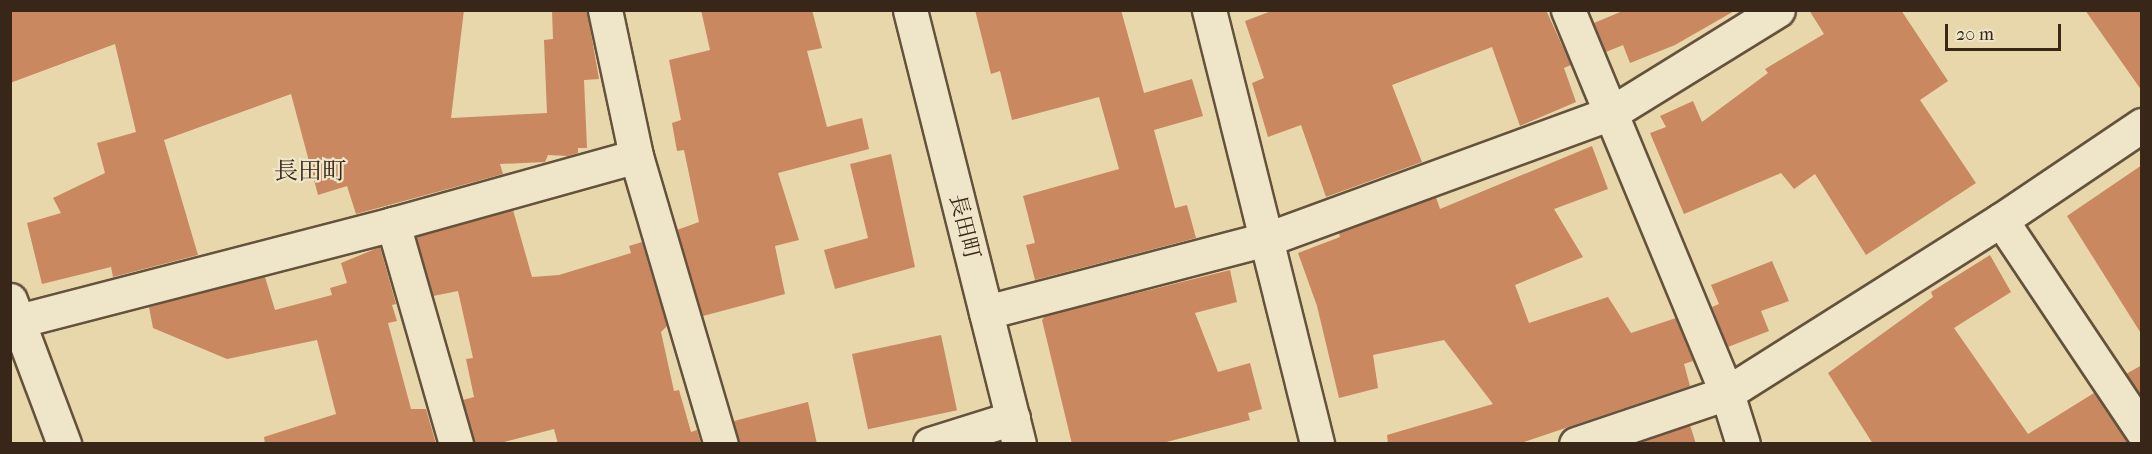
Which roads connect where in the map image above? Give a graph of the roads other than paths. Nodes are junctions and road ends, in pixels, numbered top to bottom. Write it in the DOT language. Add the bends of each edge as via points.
graph roads {
  1 [pos="605,10"];
  2 [pos="910,10"];
  3 [pos="1209,10"];
  4 [pos="1568,10"];
  5 [pos="1778,10"];
  6 [pos="1611,113"];
  7 [pos="2142,125"];
  8 [pos="636,156"];
  9 [pos="2001,220"];
  10 [pos="393,224"];
  11 [pos="1267,239"];
  12 [pos="14,310"];
  13 [pos="986,312"];
  14 [pos="1727,393"];
  15 [pos="1016,431"];
  16 [pos="2142,431"];
  17 [pos="64,444"];
  18 [pos="456,444"];
  19 [pos="721,444"];
  20 [pos="930,444"];
  21 [pos="1317,444"];
  22 [pos="1576,444"];
  23 [pos="1743,444"];
  1 -- 8 [label="street"];
  2 -- 13 [label="street, 長田町"];
  3 -- 11 [label="street"];
  4 -- 6 [label="street"];
  5 -- 6 [label="street"];
  6 -- 11 [label="street"];
  6 -- 14 [label="street"];
  7 -- 9 [label="street"];
  8 -- 10 [label="street"];
  8 -- 19 [label="street"];
  9 -- 14 [label="street"];
  9 -- 16 [label="street"];
  10 -- 12 [label="street"];
  10 -- 18 [label="street"];
  11 -- 13 [label="street"];
  11 -- 21 [label="street"];
  12 -- 17 [label="street"];
  13 -- 15 [label="street, 長田町"];
  14 -- 22 [label="street"];
  14 -- 23 [label="street"];
  15 -- 20 [label="street"];
}
